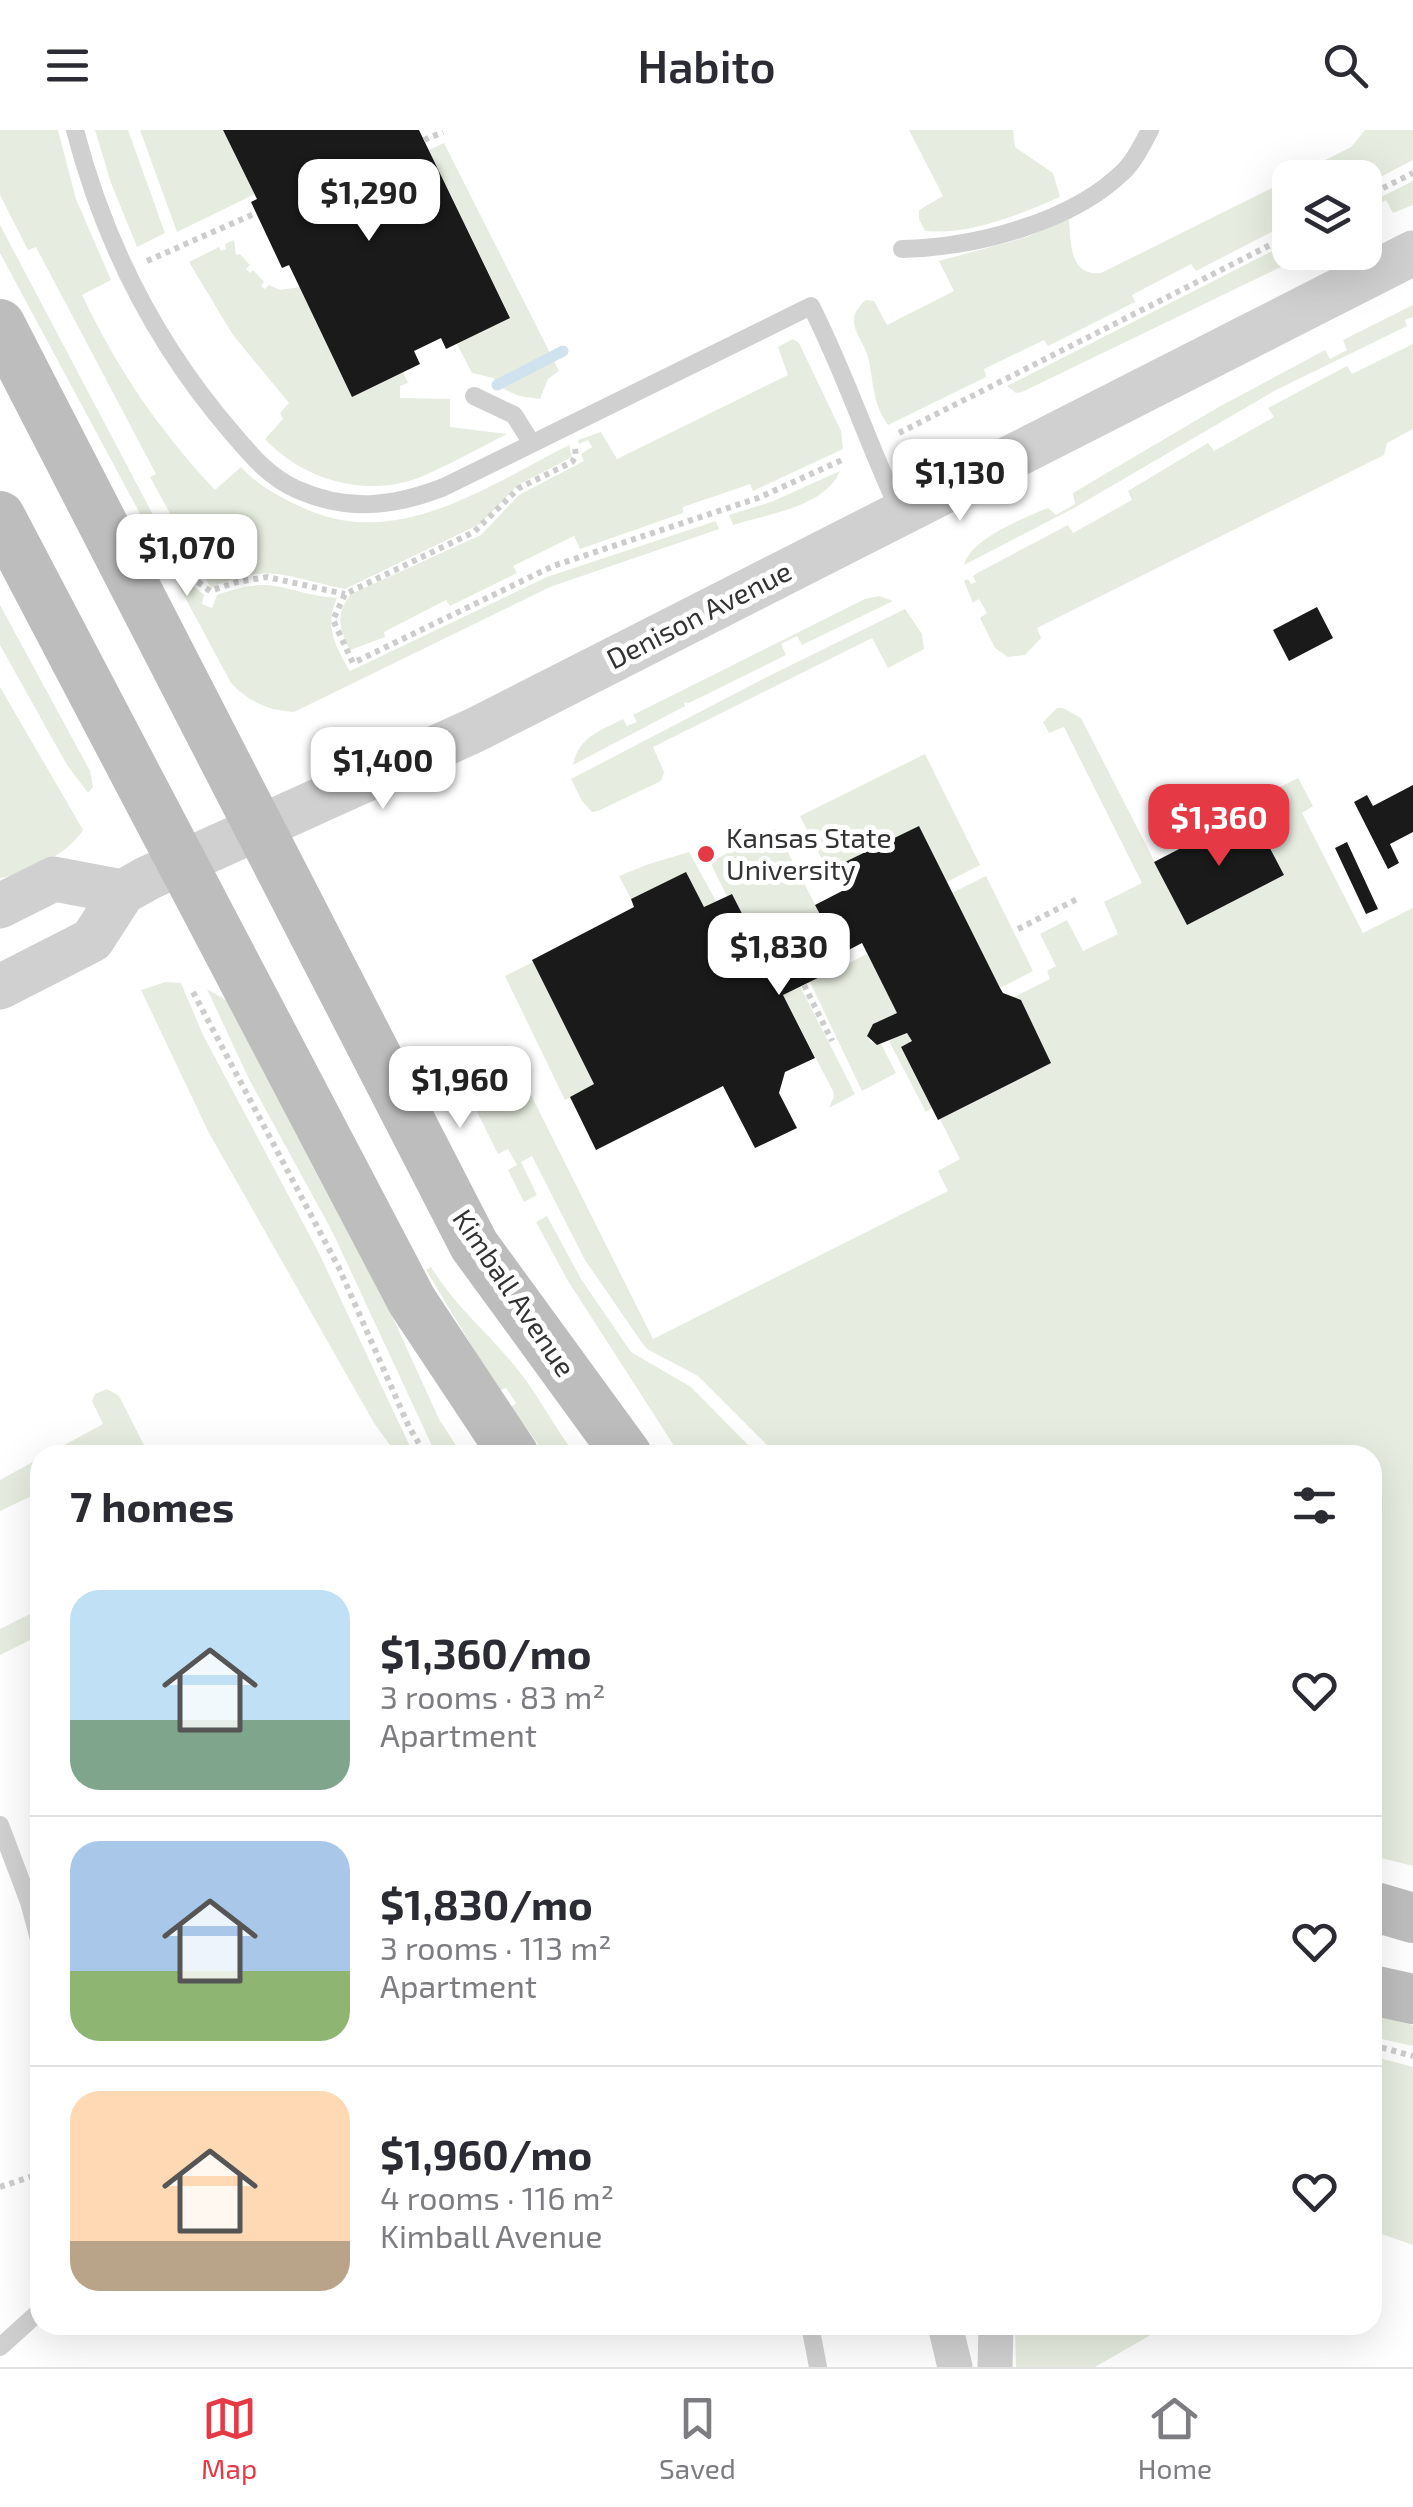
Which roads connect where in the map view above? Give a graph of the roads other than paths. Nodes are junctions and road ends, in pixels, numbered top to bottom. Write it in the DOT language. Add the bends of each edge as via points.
graph roads {
  1 [pos="75,130"];
  2 [pos="1150,130"];
  3 [pos="902,248"];
  4 [pos="1413,253"];
  5 [pos="0,324"];
  6 [pos="474,396"];
  7 [pos="531,442"];
  8 [pos="900,512"];
  9 [pos="0,516"];
  10 [pos="260,827"];
  11 [pos="182,862"];
  12 [pos="123,892"];
  13 [pos="0,906"];
  14 [pos="0,988"];
  15 [pos="507,1445"];
  16 [pos="621,1445"];
  17 [pos="0,1825"];
  18 [pos="30,1906"];
  19 [pos="1382,1909"];
  20 [pos="1413,1918"];
  21 [pos="1382,1992"];
  22 [pos="1413,1999"];
  23 [pos="30,2321"];
  24 [pos="812,2335"];
  25 [pos="942,2335"];
  26 [pos="947,2335"];
  27 [pos="996,2335"];
  28 [pos="0,2348"];
  29 [pos="818,2367"];
  30 [pos="936,2367"];
  31 [pos="955,2367"];
  32 [pos="995,2367"];
  1 -- 7 [label="lane" via="104,224 164,342 262,467 330,502 367,506 444,488"];
  2 -- 3 [label="lane" via="1127,168 1059,213 954,246"];
  4 -- 8 [label="street, Denison Avenue"];
  5 -- 10 [label="main road, Kimball Avenue"];
  6 -- 7 [label="lane" via="514,415"];
  7 -- 8 [label="lane" via="812,306"];
  8 -- 10 [label="street, Denison Avenue" via="475,730"];
  9 -- 11 [label="main road"];
  10 -- 11 [label="street, Denison Avenue"];
  10 -- 16 [label="main road, Kimball Avenue" via="474,1245"];
  11 -- 12 [label="street, Denison Avenue"];
  11 -- 15 [label="main road" via="412,1301"];
  12 -- 13 [label="street" via="54,879"];
  12 -- 14 [label="street" via="92,940"];
  17 -- 18 [label="lane"];
  19 -- 20 [label="main road"];
  21 -- 22 [label="main road"];
  23 -- 28 [label="lane"];
  24 -- 29 [label="lane"];
  25 -- 30 [label="street"];
  26 -- 31 [label="street"];
  27 -- 32 [label="street"];
}
